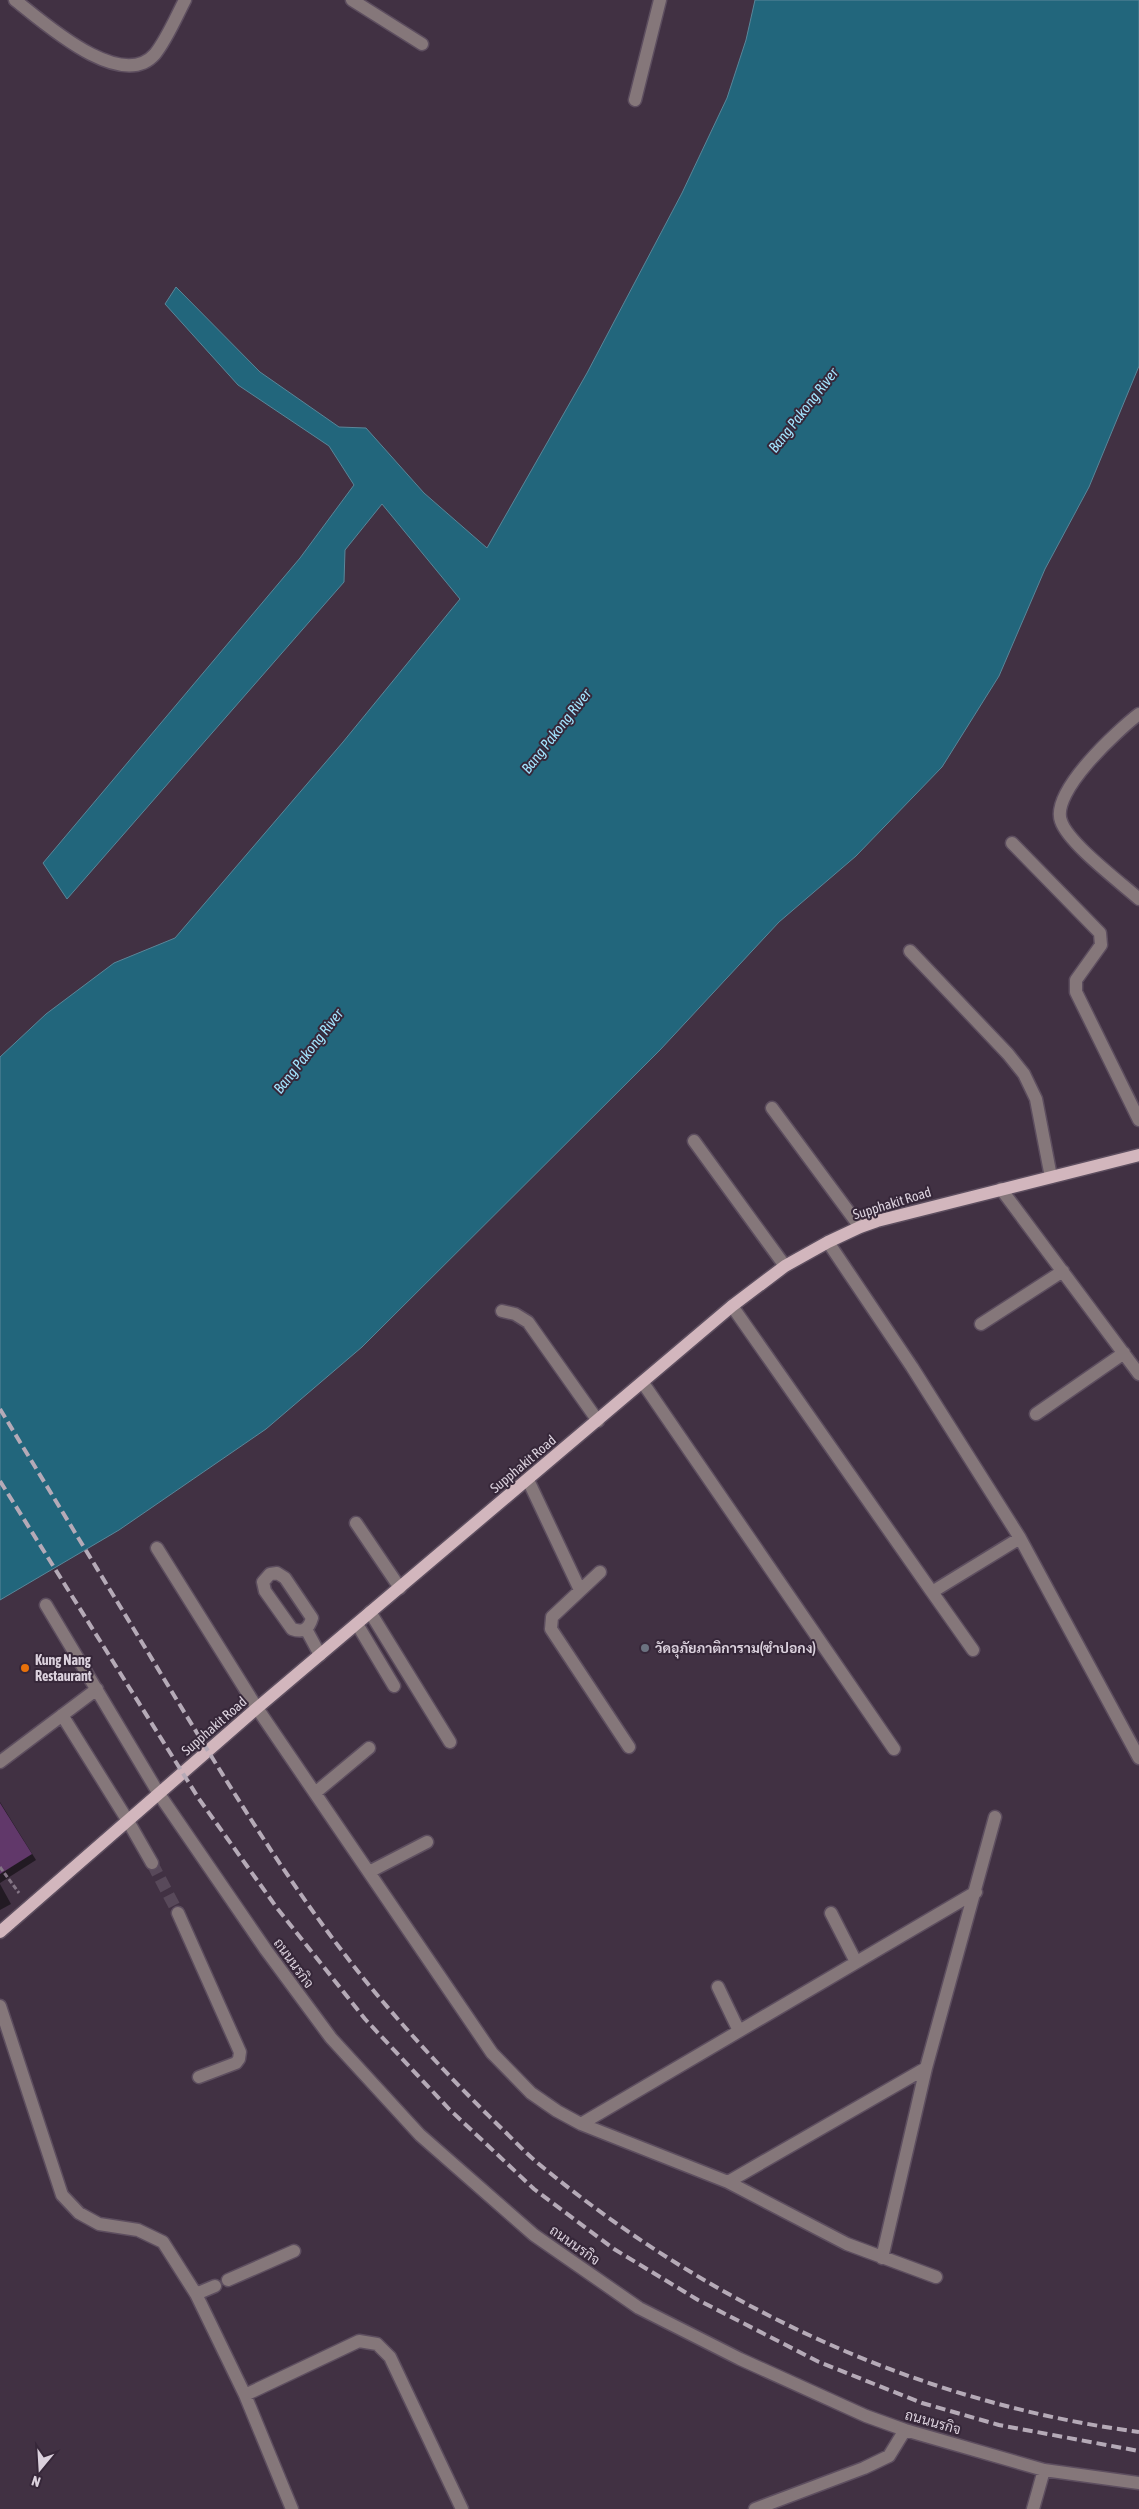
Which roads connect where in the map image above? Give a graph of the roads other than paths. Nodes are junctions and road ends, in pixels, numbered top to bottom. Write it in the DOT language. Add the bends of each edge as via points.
graph roads {
  1 [pos="15,0"];
  2 [pos="185,0"];
  3 [pos="352,0"];
  4 [pos="660,0"];
  5 [pos="422,44"];
  6 [pos="635,100"];
  7 [pos="1139,714"];
  8 [pos="1012,843"];
  9 [pos="1139,899"];
  10 [pos="910,951"];
  11 [pos="772,1108"];
  12 [pos="1139,1120"];
  13 [pos="694,1141"];
  14 [pos="1139,1155"];
  15 [pos="1051,1177"];
  16 [pos="1001,1189"];
  17 [pos="860,1227"];
  18 [pos="828,1242"];
  19 [pos="786,1266"];
  20 [pos="1063,1271"];
  21 [pos="732,1306"];
  22 [pos="502,1311"];
  23 [pos="981,1324"];
  24 [pos="1124,1353"];
  25 [pos="1139,1374"];
  26 [pos="643,1383"];
  27 [pos="1036,1414"];
  28 [pos="598,1421"];
  29 [pos="528,1480"];
  30 [pos="356,1523"];
  31 [pos="1020,1538"];
  32 [pos="157,1548"];
  33 [pos="600,1572"];
  34 [pos="400,1588"];
  35 [pos="580,1590"];
  36 [pos="932,1592"];
  37 [pos="46,1604"];
  38 [pos="370,1612"];
  39 [pos="357,1624"];
  40 [pos="306,1629"];
  41 [pos="973,1650"];
  42 [pos="320,1655"];
  43 [pos="394,1686"];
  44 [pos="97,1690"];
  45 [pos="257,1708"];
  46 [pos="62,1715"];
  47 [pos="450,1742"];
  48 [pos="629,1747"];
  49 [pos="369,1748"];
  50 [pos="894,1749"];
  51 [pos="1139,1758"];
  52 [pos="0,1762"];
  53 [pos="315,1793"];
  54 [pos="159,1794"];
  55 [pos="995,1817"];
  56 [pos="128,1821"];
  57 [pos="427,1842"];
  58 [pos="152,1863"];
  59 [pos="369,1872"];
  60 [pos="976,1892"];
  61 [pos="178,1913"];
  62 [pos="831,1913"];
  63 [pos="0,1932"];
  64 [pos="856,1962"];
  65 [pos="718,1987"];
  66 [pos="0,2006"];
  67 [pos="739,2031"];
  68 [pos="926,2068"];
  69 [pos="199,2077"];
  70 [pos="581,2124"];
  71 [pos="728,2182"];
  72 [pos="294,2251"];
  73 [pos="882,2258"];
  74 [pos="936,2277"];
  75 [pos="228,2280"];
  76 [pos="215,2286"];
  77 [pos="196,2294"];
  78 [pos="245,2395"];
  79 [pos="905,2430"];
  80 [pos="1044,2470"];
  81 [pos="1139,2484"];
  82 [pos="292,2509"];
  83 [pos="462,2509"];
  84 [pos="755,2509"];
  85 [pos="1033,2509"];
  1 -- 2 [label="street" via="81,50 117,65 137,65 154,55"];
  3 -- 5 [label="street"];
  4 -- 6 [label="street"];
  7 -- 9 [label="street" via="1119,729 1082,768 1061,803 1060,820 1073,840"];
  8 -- 12 [label="street" via="1100,933 1101,945 1076,980 1076,992"];
  10 -- 15 [label="street" via="1024,1074 1036,1099"];
  11 -- 17 [label="street"];
  13 -- 19 [label="street"];
  14 -- 15 [label="main road, Supphakit Road"];
  15 -- 16 [label="main road, Supphakit Road"];
  16 -- 17 [label="main road, Supphakit Road"];
  16 -- 20 [label="street"];
  17 -- 18 [label="main road, Supphakit Road"];
  18 -- 19 [label="main road, Supphakit Road"];
  18 -- 31 [label="street"];
  19 -- 21 [label="main road, Supphakit Road"];
  20 -- 23 [label="street"];
  20 -- 24 [label="street"];
  21 -- 26 [label="main road, Supphakit Road"];
  21 -- 36 [label="street"];
  22 -- 28 [label="street" via="528,1322"];
  24 -- 25 [label="street"];
  24 -- 27 [label="street"];
  26 -- 28 [label="main road, Supphakit Road"];
  26 -- 50 [label="street"];
  28 -- 29 [label="main road, Supphakit Road"];
  29 -- 34 [label="main road, Supphakit Road"];
  29 -- 35 [label="street"];
  30 -- 34 [label="street"];
  31 -- 36 [label="street"];
  31 -- 51 [label="street"];
  32 -- 45 [label="street"];
  33 -- 35 [label="street"];
  34 -- 38 [label="main road, Supphakit Road"];
  35 -- 48 [label="street" via="552,1617 551,1629"];
  36 -- 41 [label="street"];
  37 -- 44 [label="street, ถนนนรกิจ"];
  38 -- 39 [label="main road, Supphakit Road"];
  38 -- 47 [label="street"];
  39 -- 42 [label="main road, Supphakit Road"];
  39 -- 43 [label="street"];
  40 -- 40 [label="street" via="312,1618 285,1578 277,1573 270,1574 263,1582 265,1591 292,1629"];
  40 -- 42 [label="street"];
  42 -- 45 [label="main road, Supphakit Road"];
  44 -- 46 [label="street"];
  44 -- 54 [label="street, ถนนนรกิจ"];
  45 -- 53 [label="street"];
  45 -- 54 [label="main road, Supphakit Road"];
  46 -- 52 [label="street"];
  46 -- 56 [label="street"];
  49 -- 53 [label="street"];
  53 -- 59 [label="street"];
  54 -- 56 [label="main road, Supphakit Road"];
  54 -- 79 [label="street, ถนนนรกิจ" via="331,2038 420,2135 534,2235 639,2308 814,2394"];
  55 -- 60 [label="street"];
  56 -- 58 [label="street"];
  56 -- 63 [label="main road, Supphakit Road"];
  57 -- 59 [label="street"];
  59 -- 70 [label="street" via="492,2053 531,2093"];
  60 -- 64 [label="street"];
  60 -- 68 [label="street"];
  61 -- 69 [label="street" via="240,2052 236,2063"];
  62 -- 64 [label="street"];
  64 -- 67 [label="street"];
  65 -- 67 [label="street"];
  66 -- 77 [label="street" via="62,2195 79,2213 99,2224 138,2230 163,2242"];
  67 -- 70 [label="street"];
  68 -- 71 [label="street"];
  68 -- 73 [label="street"];
  70 -- 71 [label="street"];
  71 -- 73 [label="street" via="806,2224"];
  72 -- 75 [label="street"];
  73 -- 74 [label="street"];
  76 -- 77 [label="street"];
  77 -- 78 [label="street"];
  78 -- 82 [label="street"];
  78 -- 83 [label="street" via="359,2340 377,2344 390,2357"];
  79 -- 80 [label="street, ถนนนรกิจ"];
  79 -- 84 [label="street" via="890,2456"];
  80 -- 81 [label="street, ถนนนรกิจ"];
  80 -- 85 [label="street"];
}
